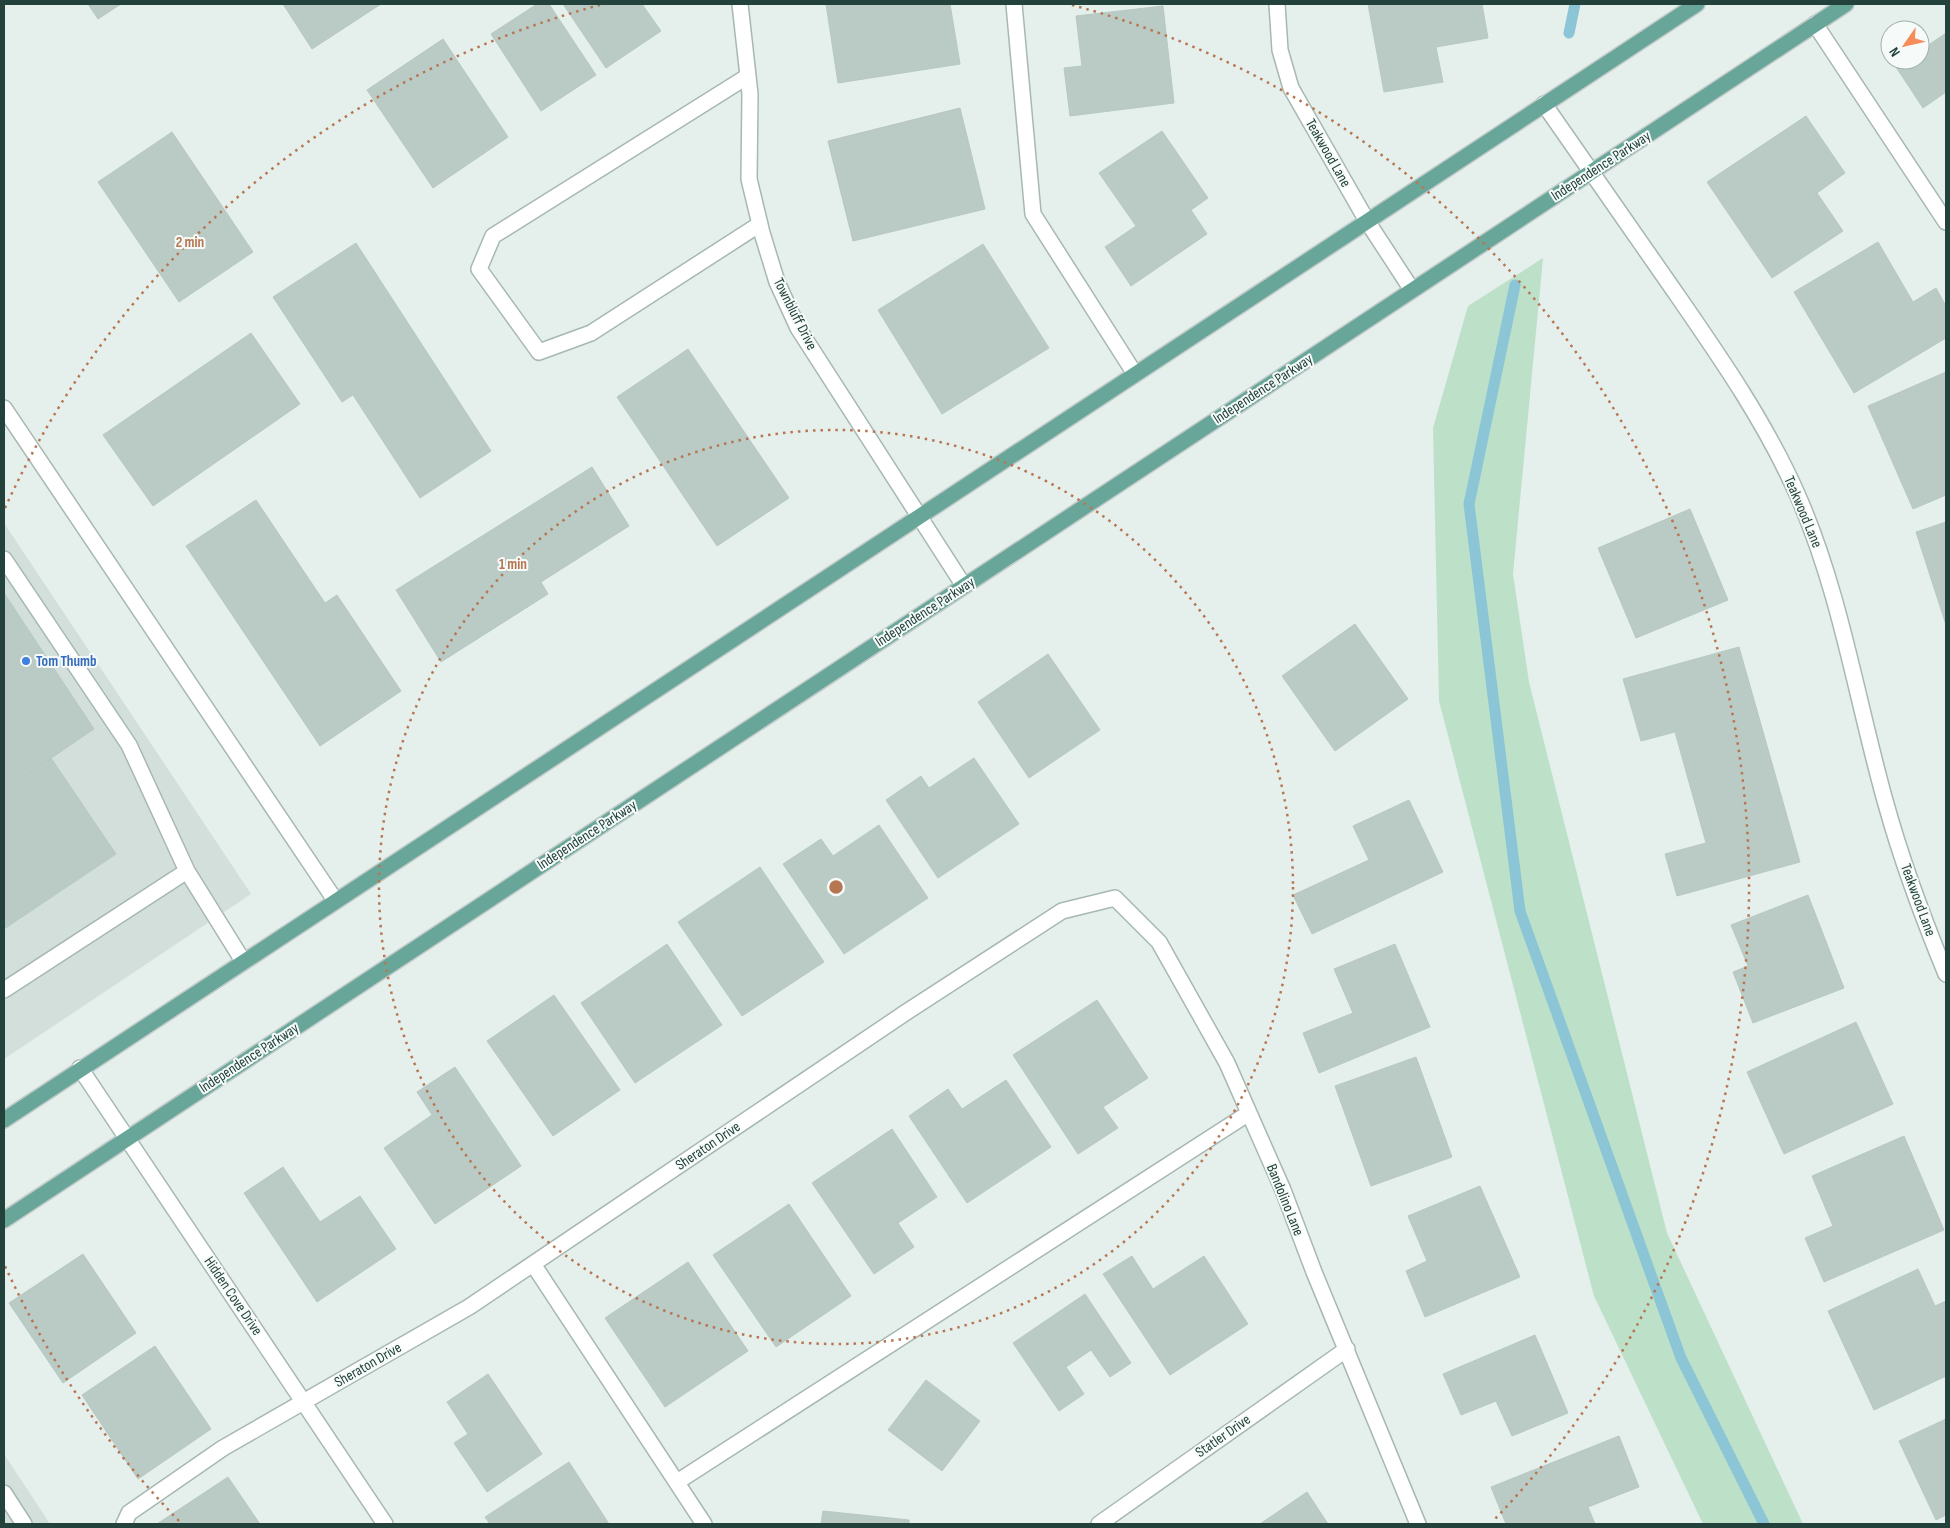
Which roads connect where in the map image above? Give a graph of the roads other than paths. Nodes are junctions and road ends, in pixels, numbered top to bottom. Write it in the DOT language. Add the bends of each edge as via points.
graph roads {
  1 [pos="740,4"];
  2 [pos="1014,4"];
  3 [pos="1277,4"];
  4 [pos="1697,4"];
  5 [pos="1846,4"];
  6 [pos="1815,24"];
  7 [pos="748,76"];
  8 [pos="1544,104"];
  9 [pos="1591,172"];
  10 [pos="1367,221"];
  11 [pos="1946,222"];
  12 [pos="760,224"];
  13 [pos="1412,290"];
  14 [pos="1134,374"];
  15 [pos="4,408"];
  16 [pos="919,516"];
  17 [pos="4,559"];
  18 [pos="964,586"];
  19 [pos="187,871"];
  20 [pos="1115,898"];
  21 [pos="335,900"];
  22 [pos="243,961"];
  23 [pos="1946,974"];
  24 [pos="4,990"];
  25 [pos="80,1068"];
  26 [pos="1249,1113"];
  27 [pos="4,1120"];
  28 [pos="126,1139"];
  29 [pos="4,1220"];
  30 [pos="533,1264"];
  31 [pos="1347,1349"];
  32 [pos="304,1402"];
  33 [pos="677,1482"];
  34 [pos="4,1493"];
  35 [pos="24,1524"];
  36 [pos="124,1524"];
  37 [pos="386,1524"];
  38 [pos="704,1524"];
  39 [pos="1099,1524"];
  40 [pos="1418,1524"];
  1 -- 7 [label="street, Townbluff Drive"];
  2 -- 14 [label="street" via="1033,214"];
  3 -- 10 [label="street, Teakwood Lane" via="1280,50 1291,88"];
  4 -- 8 [label="main road"];
  5 -- 6 [label="main road, Independence Parkway"];
  6 -- 9 [label="main road, Independence Parkway"];
  6 -- 11 [label="street"];
  7 -- 12 [label="street, Townbluff Drive" via="749,179"];
  7 -- 12 [label="street" via="493,236 479,269 539,352 592,333"];
  8 -- 9 [label="street, Teakwood Lane"];
  8 -- 10 [label="main road"];
  9 -- 13 [label="main road, Independence Parkway"];
  9 -- 23 [label="street, Teakwood Lane" via="1720,357 1762,425 1798,495 1823,562 1841,624 1886,805 1919,909"];
  10 -- 13 [label="street, Teakwood Lane"];
  10 -- 14 [label="main road"];
  12 -- 16 [label="street, Townbluff Drive" via="777,282 798,328"];
  13 -- 18 [label="main road, Independence Parkway"];
  14 -- 16 [label="main road"];
  15 -- 21 [label="street"];
  16 -- 18 [label="street, Townbluff Drive"];
  16 -- 21 [label="main road"];
  17 -- 19 [label="street" via="128,745"];
  18 -- 28 [label="main road, Independence Parkway"];
  19 -- 22 [label="street"];
  19 -- 24 [label="street"];
  20 -- 26 [label="street, Bandolino Lane" via="1159,942 1227,1064"];
  20 -- 30 [label="street, Sheraton Drive" via="1062,911"];
  21 -- 22 [label="main road"];
  22 -- 25 [label="main road"];
  25 -- 27 [label="main road"];
  25 -- 28 [label="street, Hidden Cove Drive"];
  26 -- 31 [label="street, Bandolino Lane"];
  26 -- 33 [label="street"];
  28 -- 29 [label="main road, Independence Parkway"];
  28 -- 32 [label="street, Hidden Cove Drive"];
  30 -- 32 [label="street, Sheraton Drive" via="468,1307"];
  30 -- 33 [label="street"];
  31 -- 39 [label="street, Statler Drive"];
  31 -- 40 [label="street, Bandolino Lane"];
  32 -- 36 [label="street, Sheraton Drive" via="207,1459 129,1513"];
  32 -- 37 [label="street, Hidden Cove Drive"];
  33 -- 38 [label="street"];
  34 -- 35 [label="street"];
}
